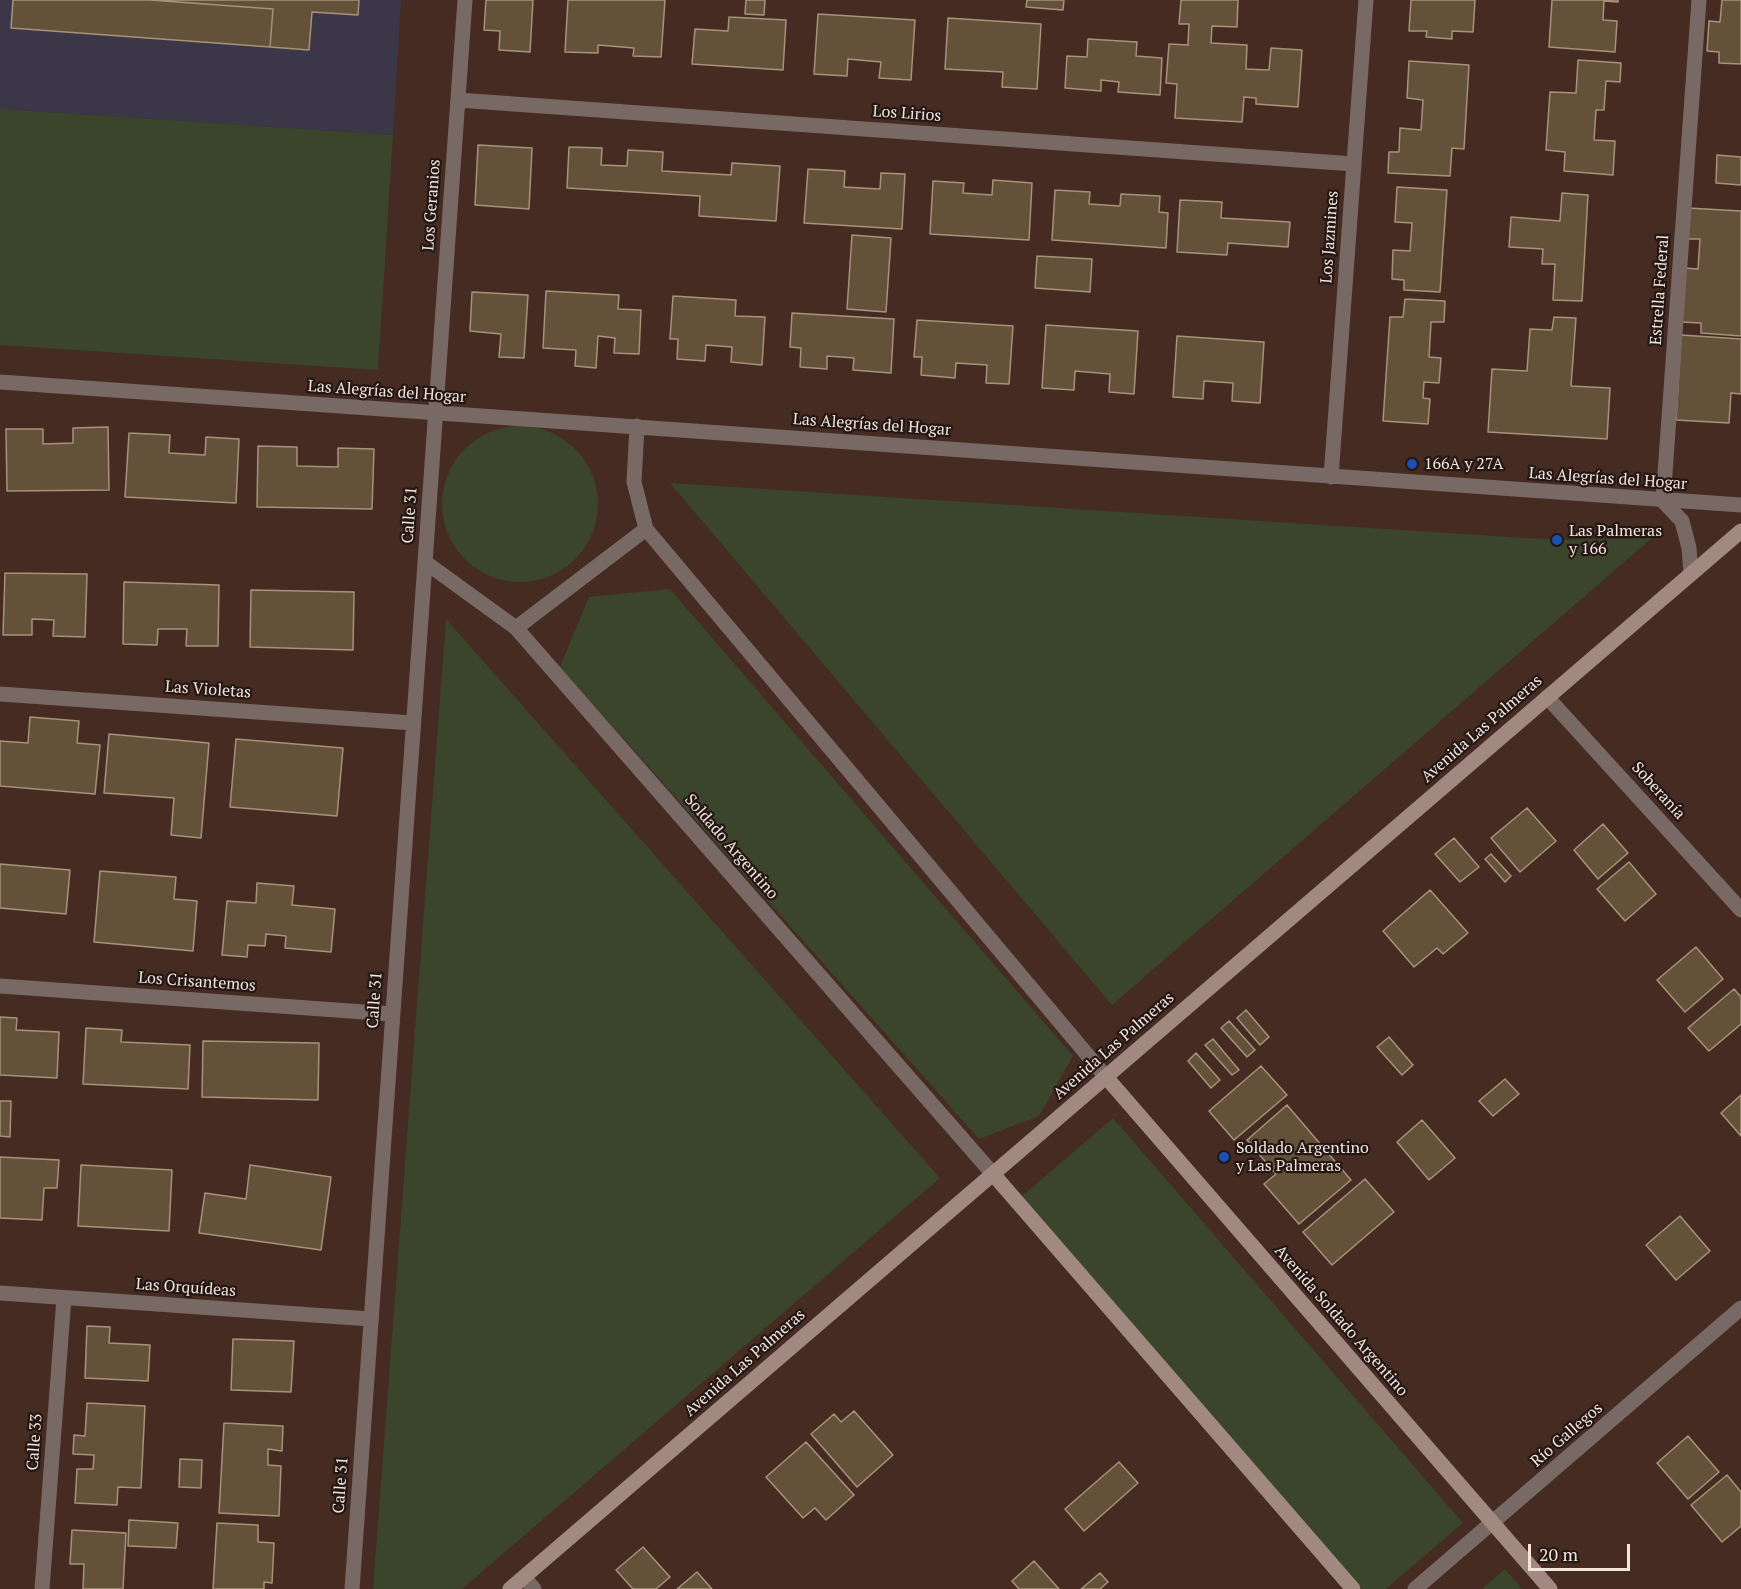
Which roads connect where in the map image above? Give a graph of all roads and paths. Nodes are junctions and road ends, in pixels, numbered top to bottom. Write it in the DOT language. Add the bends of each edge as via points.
graph roads {
  1 [pos="465,0"];
  2 [pos="1366,0"];
  3 [pos="1699,0"];
  4 [pos="458,100"];
  5 [pos="1354,164"];
  6 [pos="0,382"];
  7 [pos="436,413"];
  8 [pos="637,426"];
  9 [pos="1331,477"];
  10 [pos="1663,501"];
  11 [pos="1741,505"];
  12 [pos="646,529"];
  13 [pos="1741,531"];
  14 [pos="425,562"];
  15 [pos="1691,574"];
  16 [pos="516,628"];
  17 [pos="0,693"];
  18 [pos="1547,697"];
  19 [pos="413,723"];
  20 [pos="1741,910"];
  21 [pos="0,986"];
  22 [pos="392,1014"];
  23 [pos="1106,1077"];
  24 [pos="993,1174"];
  25 [pos="0,1293"];
  26 [pos="63,1298"];
  27 [pos="1741,1308"];
  28 [pos="370,1319"];
  29 [pos="1493,1524"];
  30 [pos="529,1583"];
  31 [pos="42,1589"];
  32 [pos="352,1589"];
  33 [pos="510,1589"];
  34 [pos="1353,1589"];
  35 [pos="1415,1589"];
  36 [pos="1550,1589"];
  1 -- 4 [label="street, Los Geranios"];
  2 -- 5 [label="street, Los Jazmines"];
  3 -- 10 [label="street, Estrella Federal"];
  4 -- 5 [label="street, Los Lirios"];
  4 -- 7 [label="street, Los Geranios"];
  5 -- 9 [label="street, Los Jazmines"];
  6 -- 7 [label="street, Las Alegrías del Hogar"];
  7 -- 8 [label="street, Las Alegrías del Hogar"];
  7 -- 14 [label="street, Calle 31"];
  8 -- 9 [label="street, Las Alegrías del Hogar"];
  8 -- 12 [label="street" via="634,482"];
  9 -- 10 [label="street, Las Alegrías del Hogar"];
  10 -- 11 [label="street, Las Alegrías del Hogar"];
  10 -- 15 [label="street" via="1682,521"];
  12 -- 16 [label="street"];
  12 -- 23 [label="street"];
  13 -- 15 [label="main road, Avenida Las Palmeras"];
  14 -- 16 [label="street, Soldado Argentino"];
  14 -- 19 [label="street, Calle 31"];
  15 -- 18 [label="main road, Avenida Las Palmeras"];
  16 -- 24 [label="street, Soldado Argentino"];
  17 -- 19 [label="street, Las Violetas"];
  18 -- 20 [label="street, Soberanía"];
  18 -- 23 [label="main road, Avenida Las Palmeras"];
  19 -- 22 [label="street, Calle 31"];
  21 -- 22 [label="street, Los Crisantemos"];
  22 -- 28 [label="street, Calle 31"];
  23 -- 24 [label="main road, Avenida Las Palmeras"];
  23 -- 29 [label="main road, Avenida Soldado Argentino"];
  24 -- 30 [label="main road, Avenida Las Palmeras"];
  24 -- 34 [label="main road"];
  25 -- 26 [label="street, Las Orquídeas"];
  26 -- 28 [label="street, Las Orquídeas"];
  26 -- 31 [label="street, Calle 33"];
  27 -- 29 [label="street, Río Gallegos"];
  28 -- 32 [label="street, Calle 31"];
  29 -- 35 [label="street, Río Gallegos"];
  29 -- 36 [label="main road, Avenida Soldado Argentino"];
  30 -- 33 [label="main road, Avenida Las Palmeras"];
}
